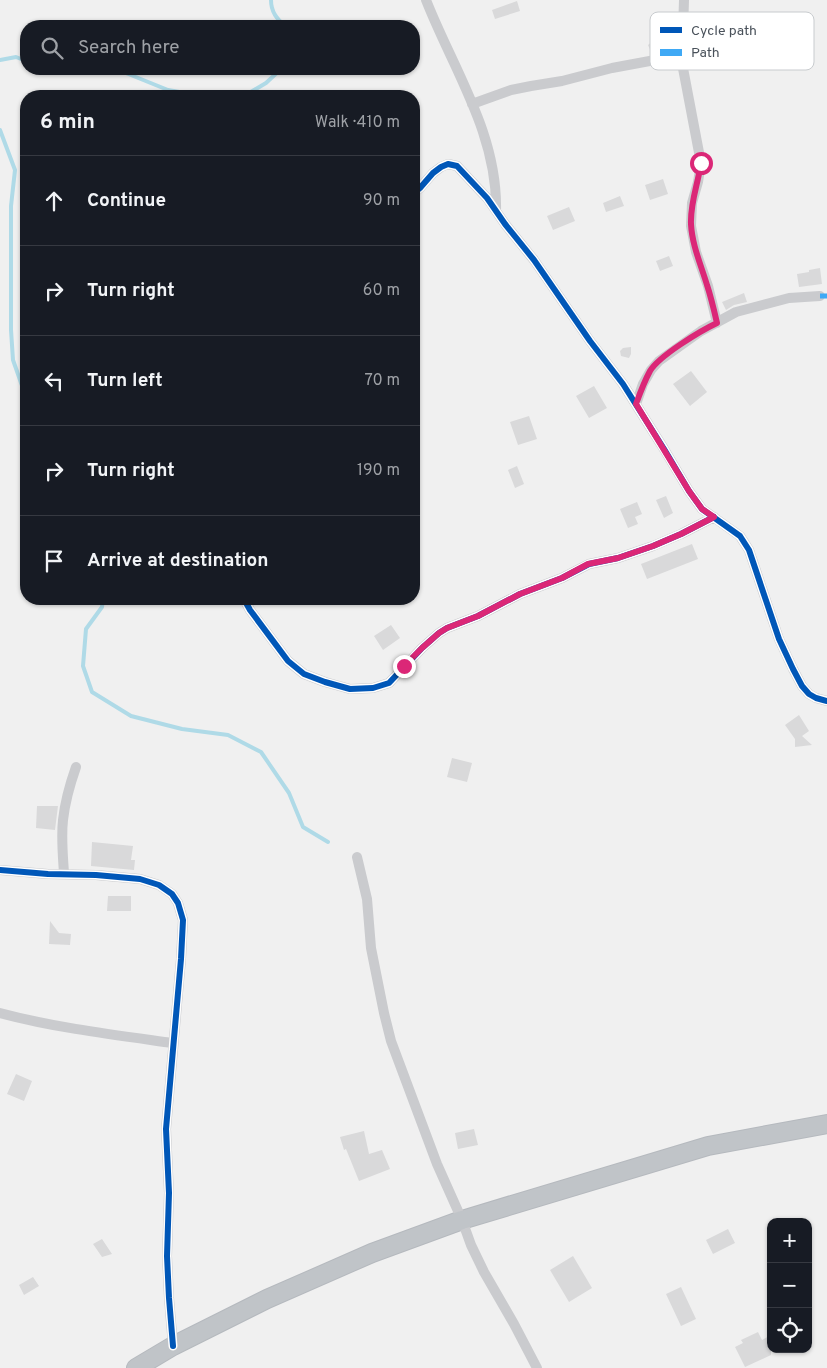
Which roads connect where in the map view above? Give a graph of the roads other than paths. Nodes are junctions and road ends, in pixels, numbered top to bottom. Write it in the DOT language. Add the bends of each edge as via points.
graph roads {
  1 [pos="426,0"];
  2 [pos="650,61"];
  3 [pos="684,70"];
  4 [pos="472,104"];
  5 [pos="420,188"];
  6 [pos="496,211"];
  7 [pos="820,296"];
  8 [pos="717,323"];
  9 [pos="636,404"];
  10 [pos="714,517"];
  11 [pos="247,605"];
  12 [pos="827,701"];
  13 [pos="76,767"];
  14 [pos="357,857"];
  15 [pos="0,870"];
  16 [pos="64,874"];
  17 [pos="0,1013"];
  18 [pos="173,1043"];
  19 [pos="827,1124"];
  20 [pos="462,1220"];
  21 [pos="173,1346"];
  22 [pos="136,1368"];
  23 [pos="537,1368"];
  1 -- 4 [label="street"];
  2 -- 4 [label="street" via="511,90"];
  3 -- 8 [label="street" via="701,163 692,203 691,226"];
  4 -- 6 [label="street" via="490,151 497,192"];
  5 -- 6 [label="street" via="441,167 448,164 457,166"];
  6 -- 9 [label="street"];
  7 -- 8 [label="street" via="789,298 754,307 736,312"];
  8 -- 9 [label="street" via="659,361 643,384"];
  9 -- 10 [label="street" via="689,491 702,509"];
  10 -- 11 [label="street" via="653,546 588,564 447,628 388,683 373,688 350,688 304,674 288,661"];
  10 -- 12 [label="street" via="740,536 749,550 779,639 802,686 809,694"];
  13 -- 16 [label="street" via="63,819"];
  14 -- 20 [label="street" via="367,899 371,948 391,1040 437,1164"];
  15 -- 16 [label="street"];
  16 -- 18 [label="street" via="140,879 159,884 178,902 183,920"];
  17 -- 18 [label="street" via="81,1030"];
  18 -- 21 [label="street" via="166,1128 167,1256"];
  19 -- 20 [label="highway" via="708,1146"];
  20 -- 21 [label="highway" via="372,1252"];
  20 -- 23 [label="street" via="484,1272"];
  21 -- 22 [label="highway"];
}
